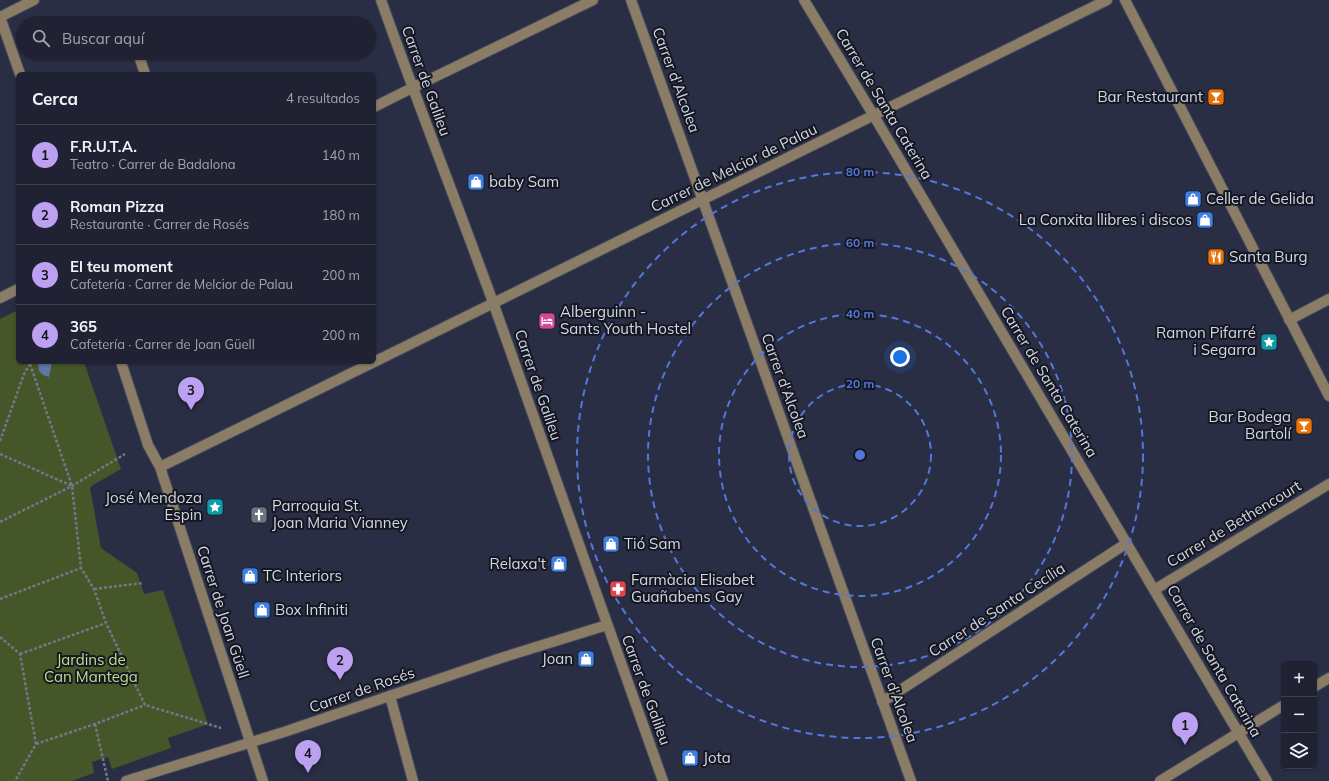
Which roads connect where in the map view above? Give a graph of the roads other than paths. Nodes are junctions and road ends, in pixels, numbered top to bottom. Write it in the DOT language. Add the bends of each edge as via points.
graph roads {
  1 [pos="34,0"];
  2 [pos="381,0"];
  3 [pos="593,0"];
  4 [pos="631,0"];
  5 [pos="804,0"];
  6 [pos="1107,0"];
  7 [pos="1125,0"];
  8 [pos="0,17"];
  9 [pos="140,60"];
  10 [pos="19,72"];
  11 [pos="144,72"];
  12 [pos="412,88"];
  13 [pos="376,106"];
  14 [pos="874,116"];
  15 [pos="703,200"];
  16 [pos="16,290"];
  17 [pos="0,298"];
  18 [pos="1329,299"];
  19 [pos="493,304"];
  20 [pos="1289,320"];
  21 [pos="376,361"];
  22 [pos="122,364"];
  23 [pos="370,364"];
  24 [pos="1329,396"];
  25 [pos="160,467"];
  26 [pos="1329,484"];
  27 [pos="1127,543"];
  28 [pos="1154,590"];
  29 [pos="607,625"];
  30 [pos="1329,678"];
  31 [pos="1317,685"];
  32 [pos="390,696"];
  33 [pos="882,702"];
  34 [pos="1281,708"];
  35 [pos="1238,733"];
  36 [pos="250,742"];
  37 [pos="126,781"];
  38 [pos="263,781"];
  39 [pos="413,781"];
  40 [pos="663,781"];
  41 [pos="912,781"];
  42 [pos="1160,781"];
  43 [pos="1267,781"];
  1 -- 8 [label="street"];
  2 -- 12 [label="street, Carrer de Galileu"];
  3 -- 12 [label="street"];
  4 -- 15 [label="street, Carrer d'Alcolea"];
  5 -- 14 [label="street, Carrer de Santa Caterina"];
  6 -- 14 [label="street, Carrer de Melcior de Palau"];
  7 -- 20 [label="street"];
  8 -- 10 [label="street"];
  9 -- 11 [label="street"];
  12 -- 13 [label="street"];
  12 -- 19 [label="street, Carrer de Galileu"];
  14 -- 15 [label="street, Carrer de Melcior de Palau"];
  14 -- 27 [label="street, Carrer de Santa Caterina"];
  15 -- 19 [label="street, Carrer de Melcior de Palau"];
  15 -- 33 [label="street, Carrer d'Alcolea"];
  16 -- 17 [label="street"];
  18 -- 20 [label="street"];
  19 -- 21 [label="street, Carrer de Melcior de Palau"];
  19 -- 29 [label="street, Carrer de Galileu"];
  20 -- 24 [label="street"];
  22 -- 25 [label="street, Carrer de Joan Güell" via="148,445"];
  23 -- 25 [label="street, Carrer de Melcior de Palau"];
  25 -- 36 [label="street, Carrer de Joan Güell"];
  26 -- 28 [label="street, Carrer de Bethencourt"];
  27 -- 28 [label="street, Carrer de Santa Caterina"];
  27 -- 33 [label="street, Carrer de Santa Cecília"];
  28 -- 35 [label="street, Carrer de Santa Caterina"];
  29 -- 32 [label="street, Carrer de Rosés"];
  29 -- 40 [label="street, Carrer de Galileu"];
  30 -- 31 [label="street"];
  32 -- 36 [label="street, Carrer de Rosés"];
  32 -- 39 [label="street"];
  33 -- 41 [label="street, Carrer d'Alcolea"];
  34 -- 35 [label="street"];
  35 -- 42 [label="street"];
  35 -- 43 [label="street, Carrer de Santa Caterina"];
  36 -- 37 [label="street, Carrer de Rosés"];
  36 -- 38 [label="street, Carrer de Joan Güell"];
}
